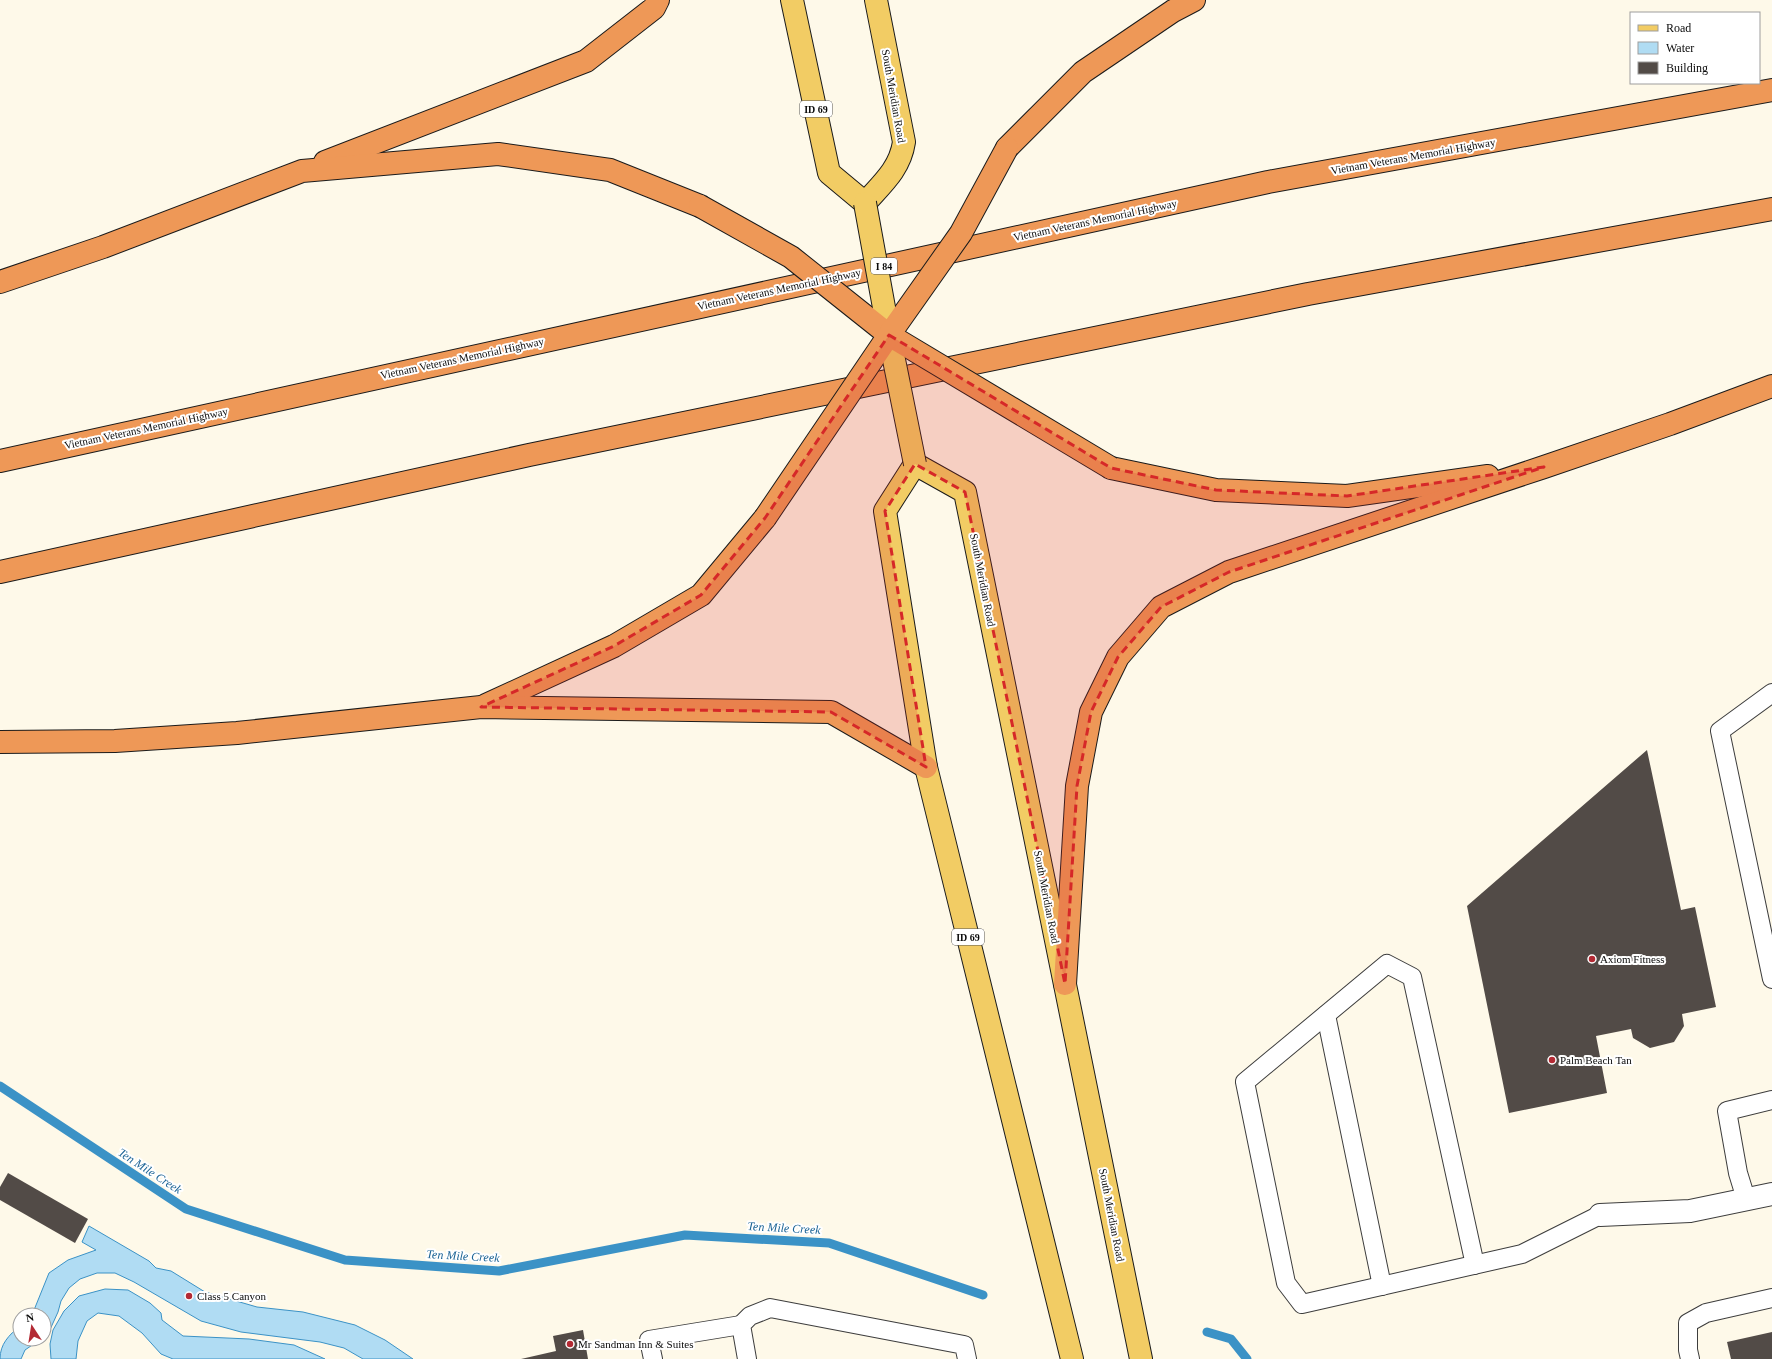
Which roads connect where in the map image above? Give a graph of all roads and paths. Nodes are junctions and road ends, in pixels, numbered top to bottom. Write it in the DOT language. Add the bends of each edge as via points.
graph roads {
  1 [pos="658,0"];
  2 [pos="792,0"];
  3 [pos="876,0"];
  4 [pos="1194,0"];
  5 [pos="1772,90"];
  6 [pos="302,171"];
  7 [pos="865,203"];
  8 [pos="1772,209"];
  9 [pos="0,282"];
  10 [pos="889,335"];
  11 [pos="1772,386"];
  12 [pos="0,461"];
  13 [pos="915,464"];
  14 [pos="1544,467"];
  15 [pos="0,572"];
  16 [pos="1772,693"];
  17 [pos="481,707"];
  18 [pos="0,742"];
  19 [pos="926,767"];
  20 [pos="1772,979"];
  21 [pos="1065,984"];
  22 [pos="1326,1015"];
  23 [pos="1772,1100"];
  24 [pos="1772,1194"];
  25 [pos="1746,1199"];
  26 [pos="1600,1215"];
  27 [pos="1475,1265"];
  28 [pos="1382,1286"];
  29 [pos="1772,1298"];
  30 [pos="741,1325"];
  31 [pos="653,1359"];
  32 [pos="747,1359"];
  33 [pos="966,1359"];
  34 [pos="1072,1359"];
  35 [pos="1141,1359"];
  36 [pos="1690,1359"];
  1 -- 6 [label="highway" via="654,8 586,61"];
  2 -- 7 [label="main road, ID 69" via="829,173"];
  3 -- 7 [label="main road, South Meridian Road" via="904,142 902,156 896,166"];
  4 -- 10 [label="highway, bridge" via="1173,11 1083,72 1007,148 961,233"];
  5 -- 12 [label="highway, Vietnam Veterans Memorial Highway / I 84" via="1268,182"];
  6 -- 9 [label="highway" via="103,247"];
  6 -- 10 [label="highway, bridge" via="498,154 610,170 700,206 791,258"];
  7 -- 10 [label="main road, bridge"];
  8 -- 15 [label="highway" via="1308,294 529,456"];
  10 -- 13 [label="main road, bridge"];
  10 -- 14 [label="highway, bridge" via="1111,468 1216,490 1347,496"];
  10 -- 17 [label="highway, bridge" via="765,518 701,595 614,646"];
  11 -- 14 [label="highway"];
  13 -- 19 [label="main road, ID 69" via="886,511"];
  13 -- 21 [label="main road, South Meridian Road" via="965,492"];
  14 -- 21 [label="highway" via="1229,572 1161,607 1118,658 1091,712 1078,786"];
  16 -- 20 [label="lane" via="1720,731"];
  17 -- 18 [label="highway" via="237,733 115,741"];
  17 -- 19 [label="highway" via="831,712"];
  19 -- 34 [label="main road, ID 69"];
  21 -- 35 [label="main road, South Meridian Road"];
  22 -- 27 [label="lane" via="1387,964 1412,977"];
  22 -- 28 [label="lane"];
  22 -- 28 [label="lane" via="1245,1082 1286,1283 1302,1304"];
  23 -- 25 [label="lane" via="1727,1111 1738,1173"];
  24 -- 25 [label="street"];
  25 -- 26 [label="street" via="1690,1211"];
  26 -- 27 [label="lane" via="1522,1254"];
  27 -- 28 [label="lane"];
  29 -- 36 [label="lane" via="1706,1312 1688,1323"];
  30 -- 31 [label="lane" via="649,1340"];
  30 -- 32 [label="lane"];
  30 -- 33 [label="lane" via="750,1316 770,1308 964,1345"];
}
